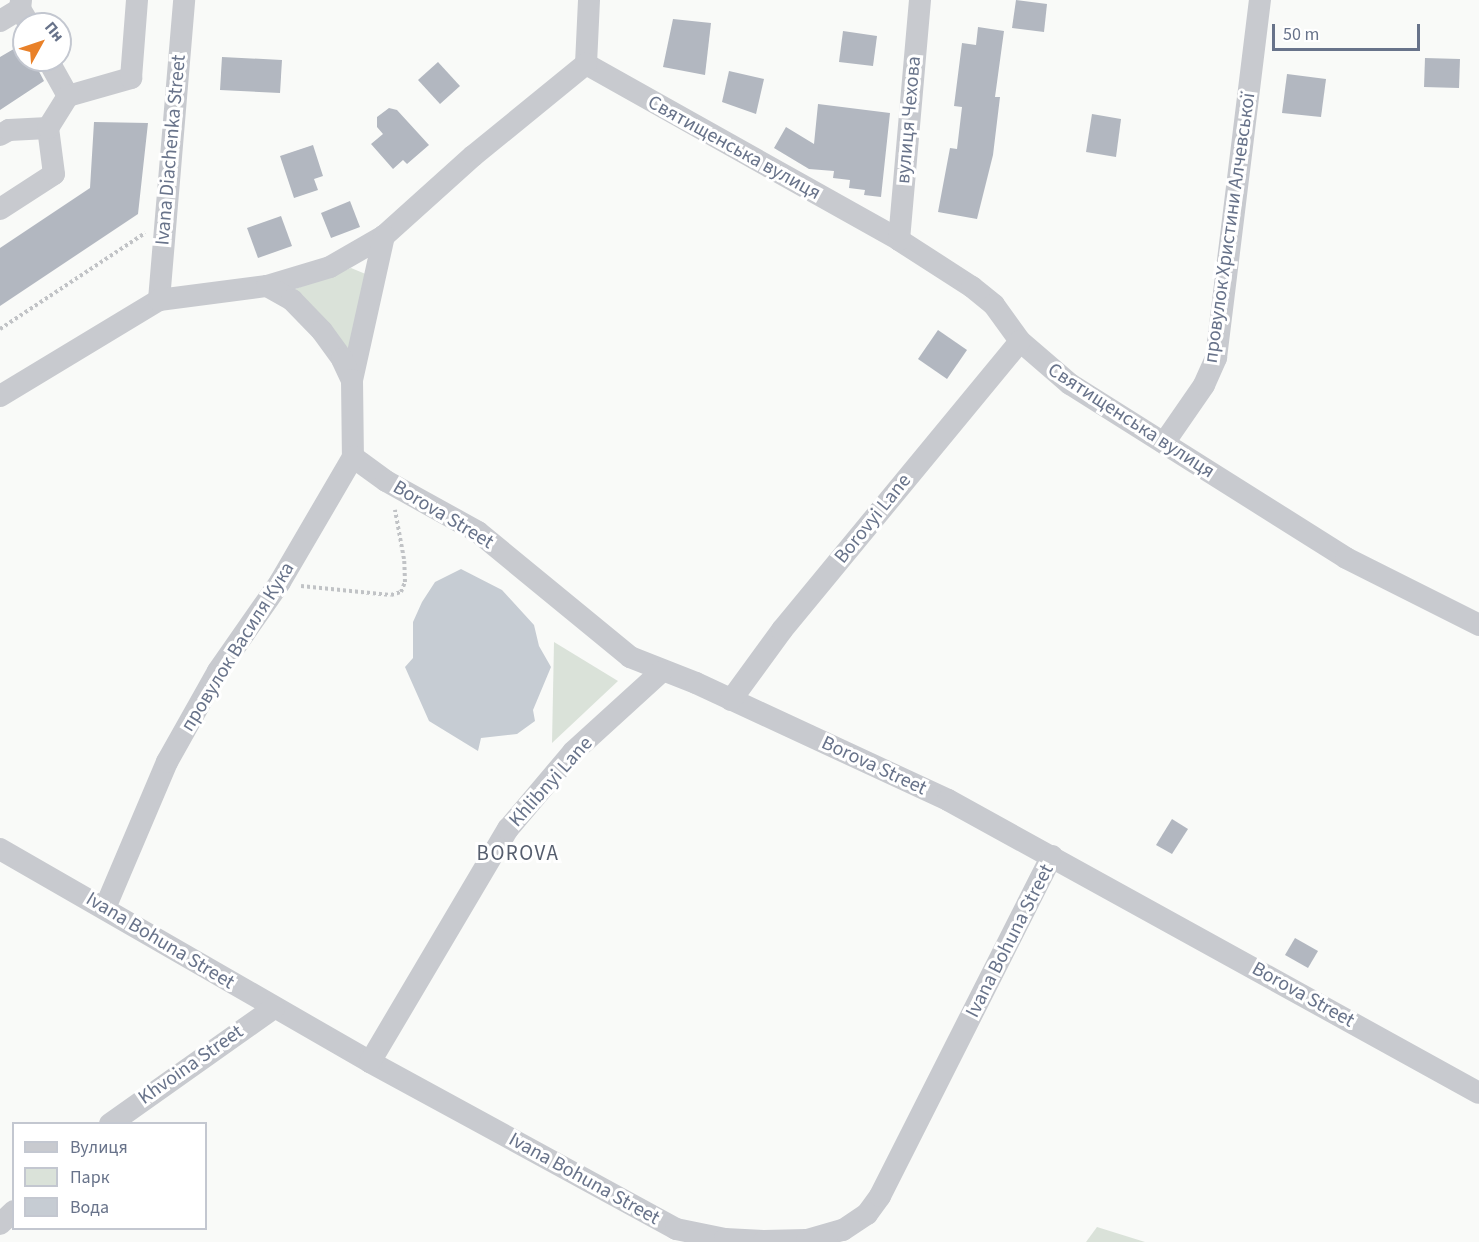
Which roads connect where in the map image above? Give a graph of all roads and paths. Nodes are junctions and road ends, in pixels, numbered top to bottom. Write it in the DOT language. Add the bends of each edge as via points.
graph roads {
  1 [pos="137,0"];
  2 [pos="184,0"];
  3 [pos="589,0"];
  4 [pos="920,0"];
  5 [pos="1260,0"];
  6 [pos="23,11"];
  7 [pos="0,21"];
  8 [pos="586,64"];
  9 [pos="55,72"];
  10 [pos="68,96"];
  11 [pos="48,128"];
  12 [pos="0,135"];
  13 [pos="0,209"];
  14 [pos="147,231"];
  15 [pos="384,236"];
  16 [pos="899,240"];
  17 [pos="267,286"];
  18 [pos="159,300"];
  19 [pos="0,329"];
  20 [pos="1020,341"];
  21 [pos="352,380"];
  22 [pos="0,396"];
  23 [pos="1164,443"];
  24 [pos="353,457"];
  25 [pos="386,481"];
  26 [pos="280,582"];
  27 [pos="1479,626"];
  28 [pos="660,672"];
  29 [pos="731,700"];
  30 [pos="0,849"];
  31 [pos="1053,856"];
  32 [pos="105,908"];
  33 [pos="274,1008"];
  34 [pos="369,1062"];
  35 [pos="1479,1093"];
  36 [pos="113,1122"];
  37 [pos="12,1212"];
  38 [pos="0,1224"];
  39 [pos="808,1241"];
  1 -- 10 [label="street" via="131,78"];
  2 -- 18 [label="street, Ivana Diachenka Street"];
  3 -- 8 [label="street"];
  4 -- 16 [label="street, вулиця Чехова"];
  5 -- 23 [label="street, провулок Христини Алчевської" via="1216,358 1204,385"];
  6 -- 7 [label="street"];
  8 -- 15 [label="street" via="473,156"];
  8 -- 16 [label="street, Святищенська вулиця"];
  9 -- 10 [label="street"];
  10 -- 11 [label="street"];
  11 -- 12 [label="street" via="9,130"];
  11 -- 13 [label="street" via="54,174"];
  14 -- 19 [label="path"];
  15 -- 17 [label="street" via="330,267"];
  15 -- 21 [label="street"];
  16 -- 20 [label="street, Святищенська вулиця" via="994,305"];
  17 -- 18 [label="street"];
  17 -- 21 [label="street" via="292,300 322,331"];
  18 -- 22 [label="street"];
  20 -- 23 [label="street, Святищенська вулиця" via="1070,384"];
  20 -- 29 [label="street, Borovyi Lane" via="782,630"];
  21 -- 24 [label="street"];
  23 -- 27 [label="street, Святищенська вулиця" via="1346,558"];
  24 -- 25 [label="street, Borova Street"];
  24 -- 26 [label="street, провулок Василя Кука"];
  25 -- 26 [label="path" via="404,559 405,582 401,592 391,596 342,592"];
  25 -- 28 [label="street, Borova Street" via="478,532 630,657"];
  26 -- 32 [label="street, провулок Василя Кука" via="218,671 167,762"];
  28 -- 29 [label="street, Borova Street"];
  28 -- 34 [label="street, Khlibnyi Lane" via="573,753 508,829"];
  29 -- 31 [label="street, Borova Street" via="948,800"];
  30 -- 32 [label="street, Ivana Bohuna Street"];
  31 -- 35 [label="street, Borova Street"];
  31 -- 39 [label="street, Ivana Bohuna Street" via="880,1196 867,1214 843,1230"];
  32 -- 33 [label="street, Ivana Bohuna Street"];
  33 -- 34 [label="street, Ivana Bohuna Street"];
  33 -- 36 [label="street, Khvoina Street"];
  34 -- 39 [label="street, Ivana Bohuna Street" via="676,1229 725,1239"];
  37 -- 38 [label="street"];
}
